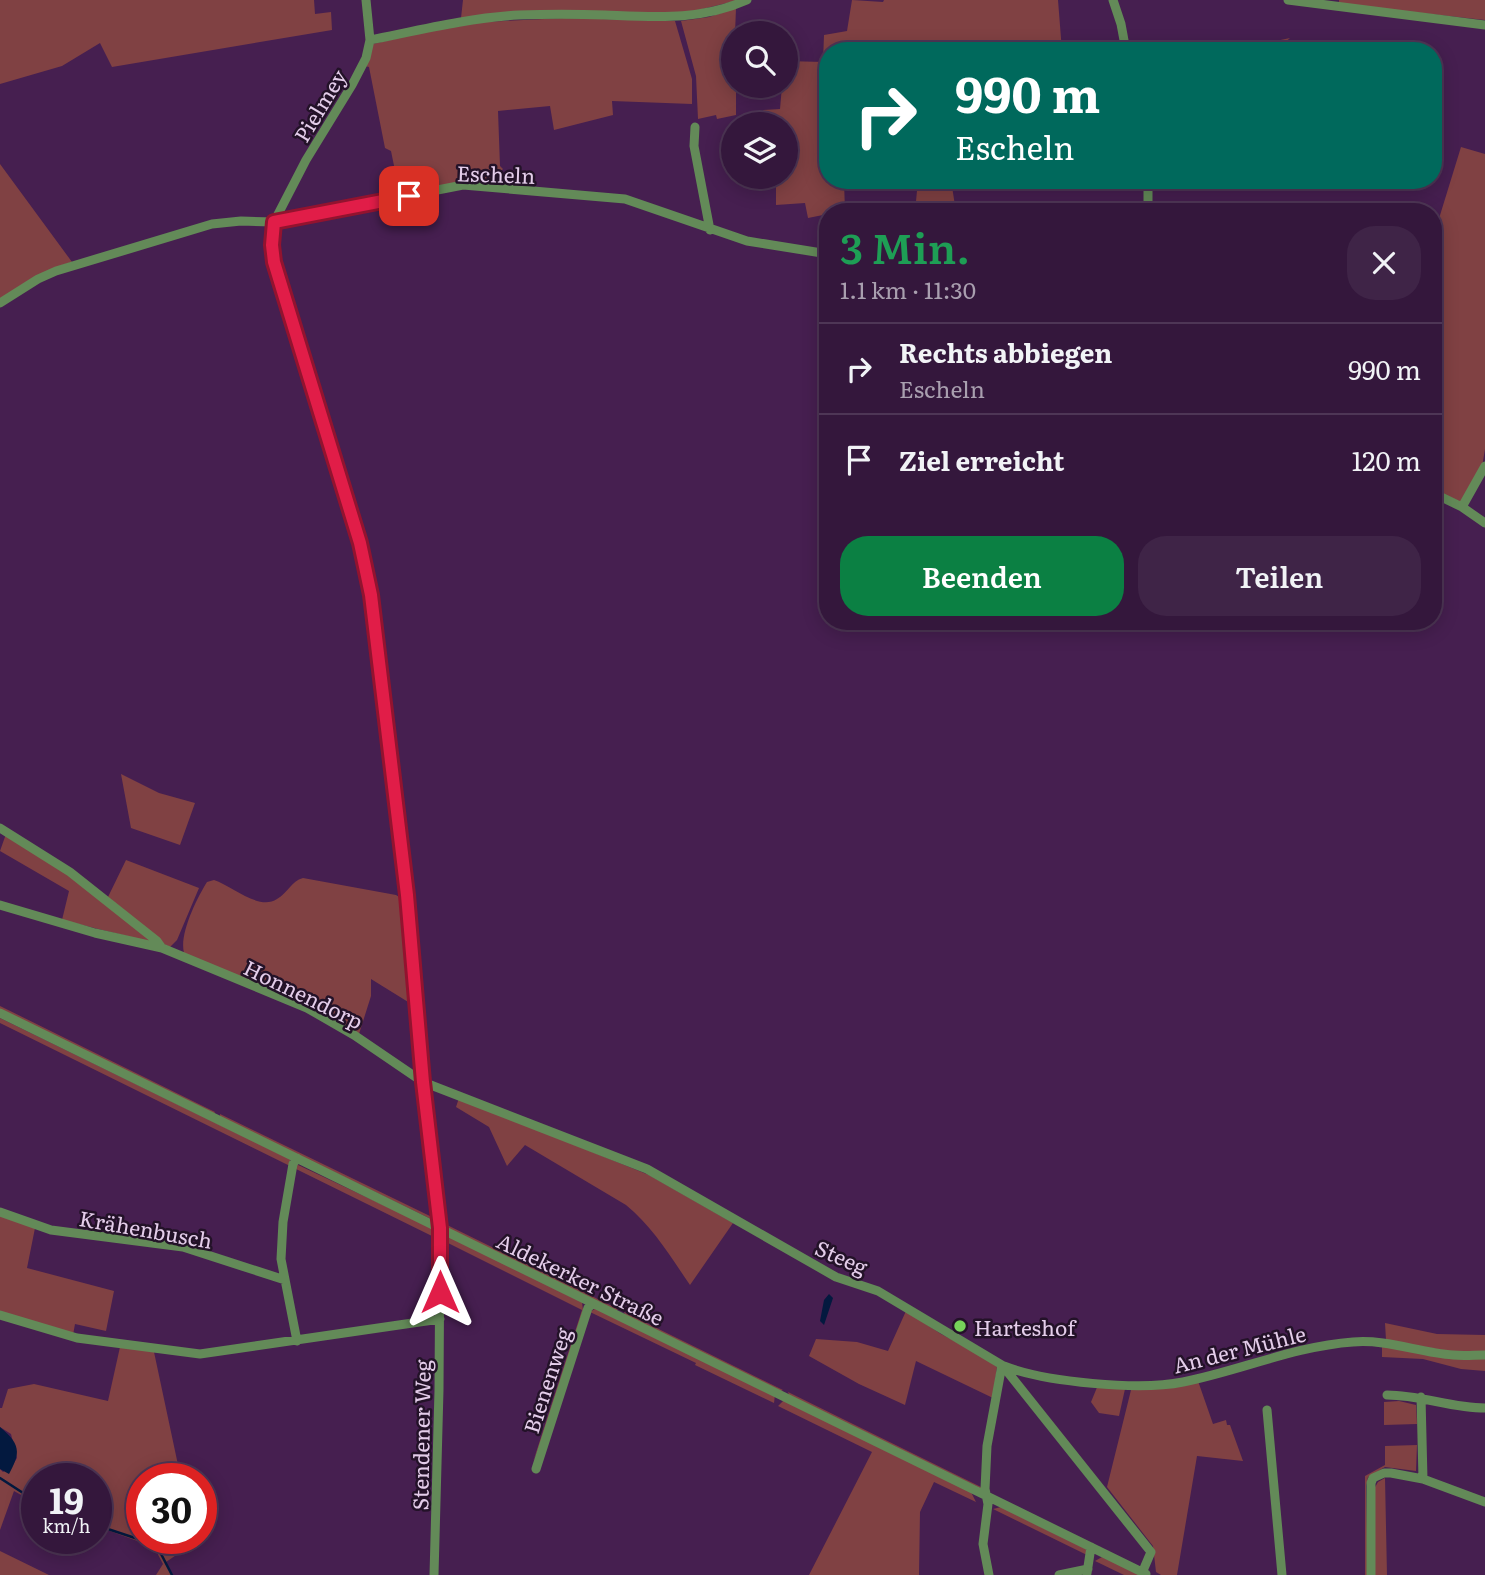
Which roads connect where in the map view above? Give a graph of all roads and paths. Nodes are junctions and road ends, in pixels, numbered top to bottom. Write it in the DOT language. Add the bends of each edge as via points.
graph roads {
  1 [pos="366,0"];
  2 [pos="747,0"];
  3 [pos="1113,0"];
  4 [pos="1288,0"];
  5 [pos="1485,25"];
  6 [pos="370,40"];
  7 [pos="1124,42"];
  8 [pos="695,127"];
  9 [pos="274,222"];
  10 [pos="710,230"];
  11 [pos="819,253"];
  12 [pos="0,303"];
  13 [pos="1485,466"];
  14 [pos="1442,497"];
  15 [pos="1462,507"];
  16 [pos="1485,523"];
  17 [pos="0,828"];
  18 [pos="0,905"];
  19 [pos="162,948"];
  20 [pos="0,1013"];
  21 [pos="423,1082"];
  22 [pos="297,1158"];
  23 [pos="0,1212"];
  24 [pos="440,1228"];
  25 [pos="285,1280"];
  26 [pos="592,1304"];
  27 [pos="0,1315"];
  28 [pos="440,1319"];
  29 [pos="297,1341"];
  30 [pos="1485,1354"];
  31 [pos="1002,1366"];
  32 [pos="1387,1395"];
  33 [pos="1421,1397"];
  34 [pos="1485,1408"];
  35 [pos="1267,1410"];
  36 [pos="536,1469"];
  37 [pos="1423,1479"];
  38 [pos="986,1496"];
  39 [pos="1485,1502"];
  40 [pos="1091,1547"];
  41 [pos="1087,1572"];
  42 [pos="1145,1574"];
  43 [pos="434,1575"];
  44 [pos="989,1575"];
  45 [pos="1059,1575"];
  46 [pos="1282,1575"];
  47 [pos="1371,1575"];
  1 -- 6 [label="street, Pielmey"];
  2 -- 6 [label="street" via="708,14 677,18 518,15 462,20"];
  3 -- 7 [label="street"];
  4 -- 5 [label="street"];
  6 -- 9 [label="street, Pielmey" via="352,85"];
  8 -- 10 [label="street"];
  9 -- 10 [label="street, Escheln" via="463,185 625,199"];
  9 -- 12 [label="street, Escheln" via="212,224 56,271"];
  9 -- 21 [label="street, Stendener Weg" via="274,262 360,543 371,595 407,895"];
  10 -- 11 [label="street, Escheln"];
  13 -- 15 [label="street"];
  14 -- 15 [label="street"];
  15 -- 16 [label="street"];
  17 -- 19 [label="street, Honnendorp" via="89,886"];
  18 -- 19 [label="street, Honnendorp"];
  19 -- 21 [label="street, Honnendorp" via="307,1008"];
  20 -- 22 [label="street, Aldekerker Straße"];
  21 -- 24 [label="street, Stendener Weg"];
  21 -- 31 [label="street, Steeg" via="647,1169 836,1277 878,1291"];
  22 -- 24 [label="street, Aldekerker Straße"];
  22 -- 25 [label="street" via="283,1222"];
  23 -- 25 [label="street, Krähenbusch" via="51,1230 183,1247"];
  24 -- 26 [label="street, Aldekerker Straße"];
  24 -- 28 [label="street, Stendener Weg"];
  25 -- 29 [label="street"];
  26 -- 36 [label="street, Bienenweg"];
  26 -- 38 [label="street, Aldekerker Straße"];
  27 -- 29 [label="street" via="77,1338 200,1354"];
  28 -- 29 [label="street"];
  28 -- 43 [label="street, Stendener Weg"];
  30 -- 31 [label="street, An der Mühle" via="1452,1355 1355,1341 1180,1383 1140,1386 1025,1374"];
  31 -- 38 [label="street" via="987,1446"];
  31 -- 42 [label="street, Steeg" via="1151,1552"];
  32 -- 33 [label="street"];
  33 -- 34 [label="street"];
  33 -- 37 [label="street"];
  35 -- 46 [label="street"];
  37 -- 39 [label="street"];
  37 -- 47 [label="street" via="1391,1473 1373,1478"];
  38 -- 40 [label="street, Aldekerker Straße"];
  38 -- 44 [label="street" via="983,1544"];
  40 -- 41 [label="street"];
  40 -- 42 [label="street, Aldekerker Straße"];
  41 -- 45 [label="street"];
}
